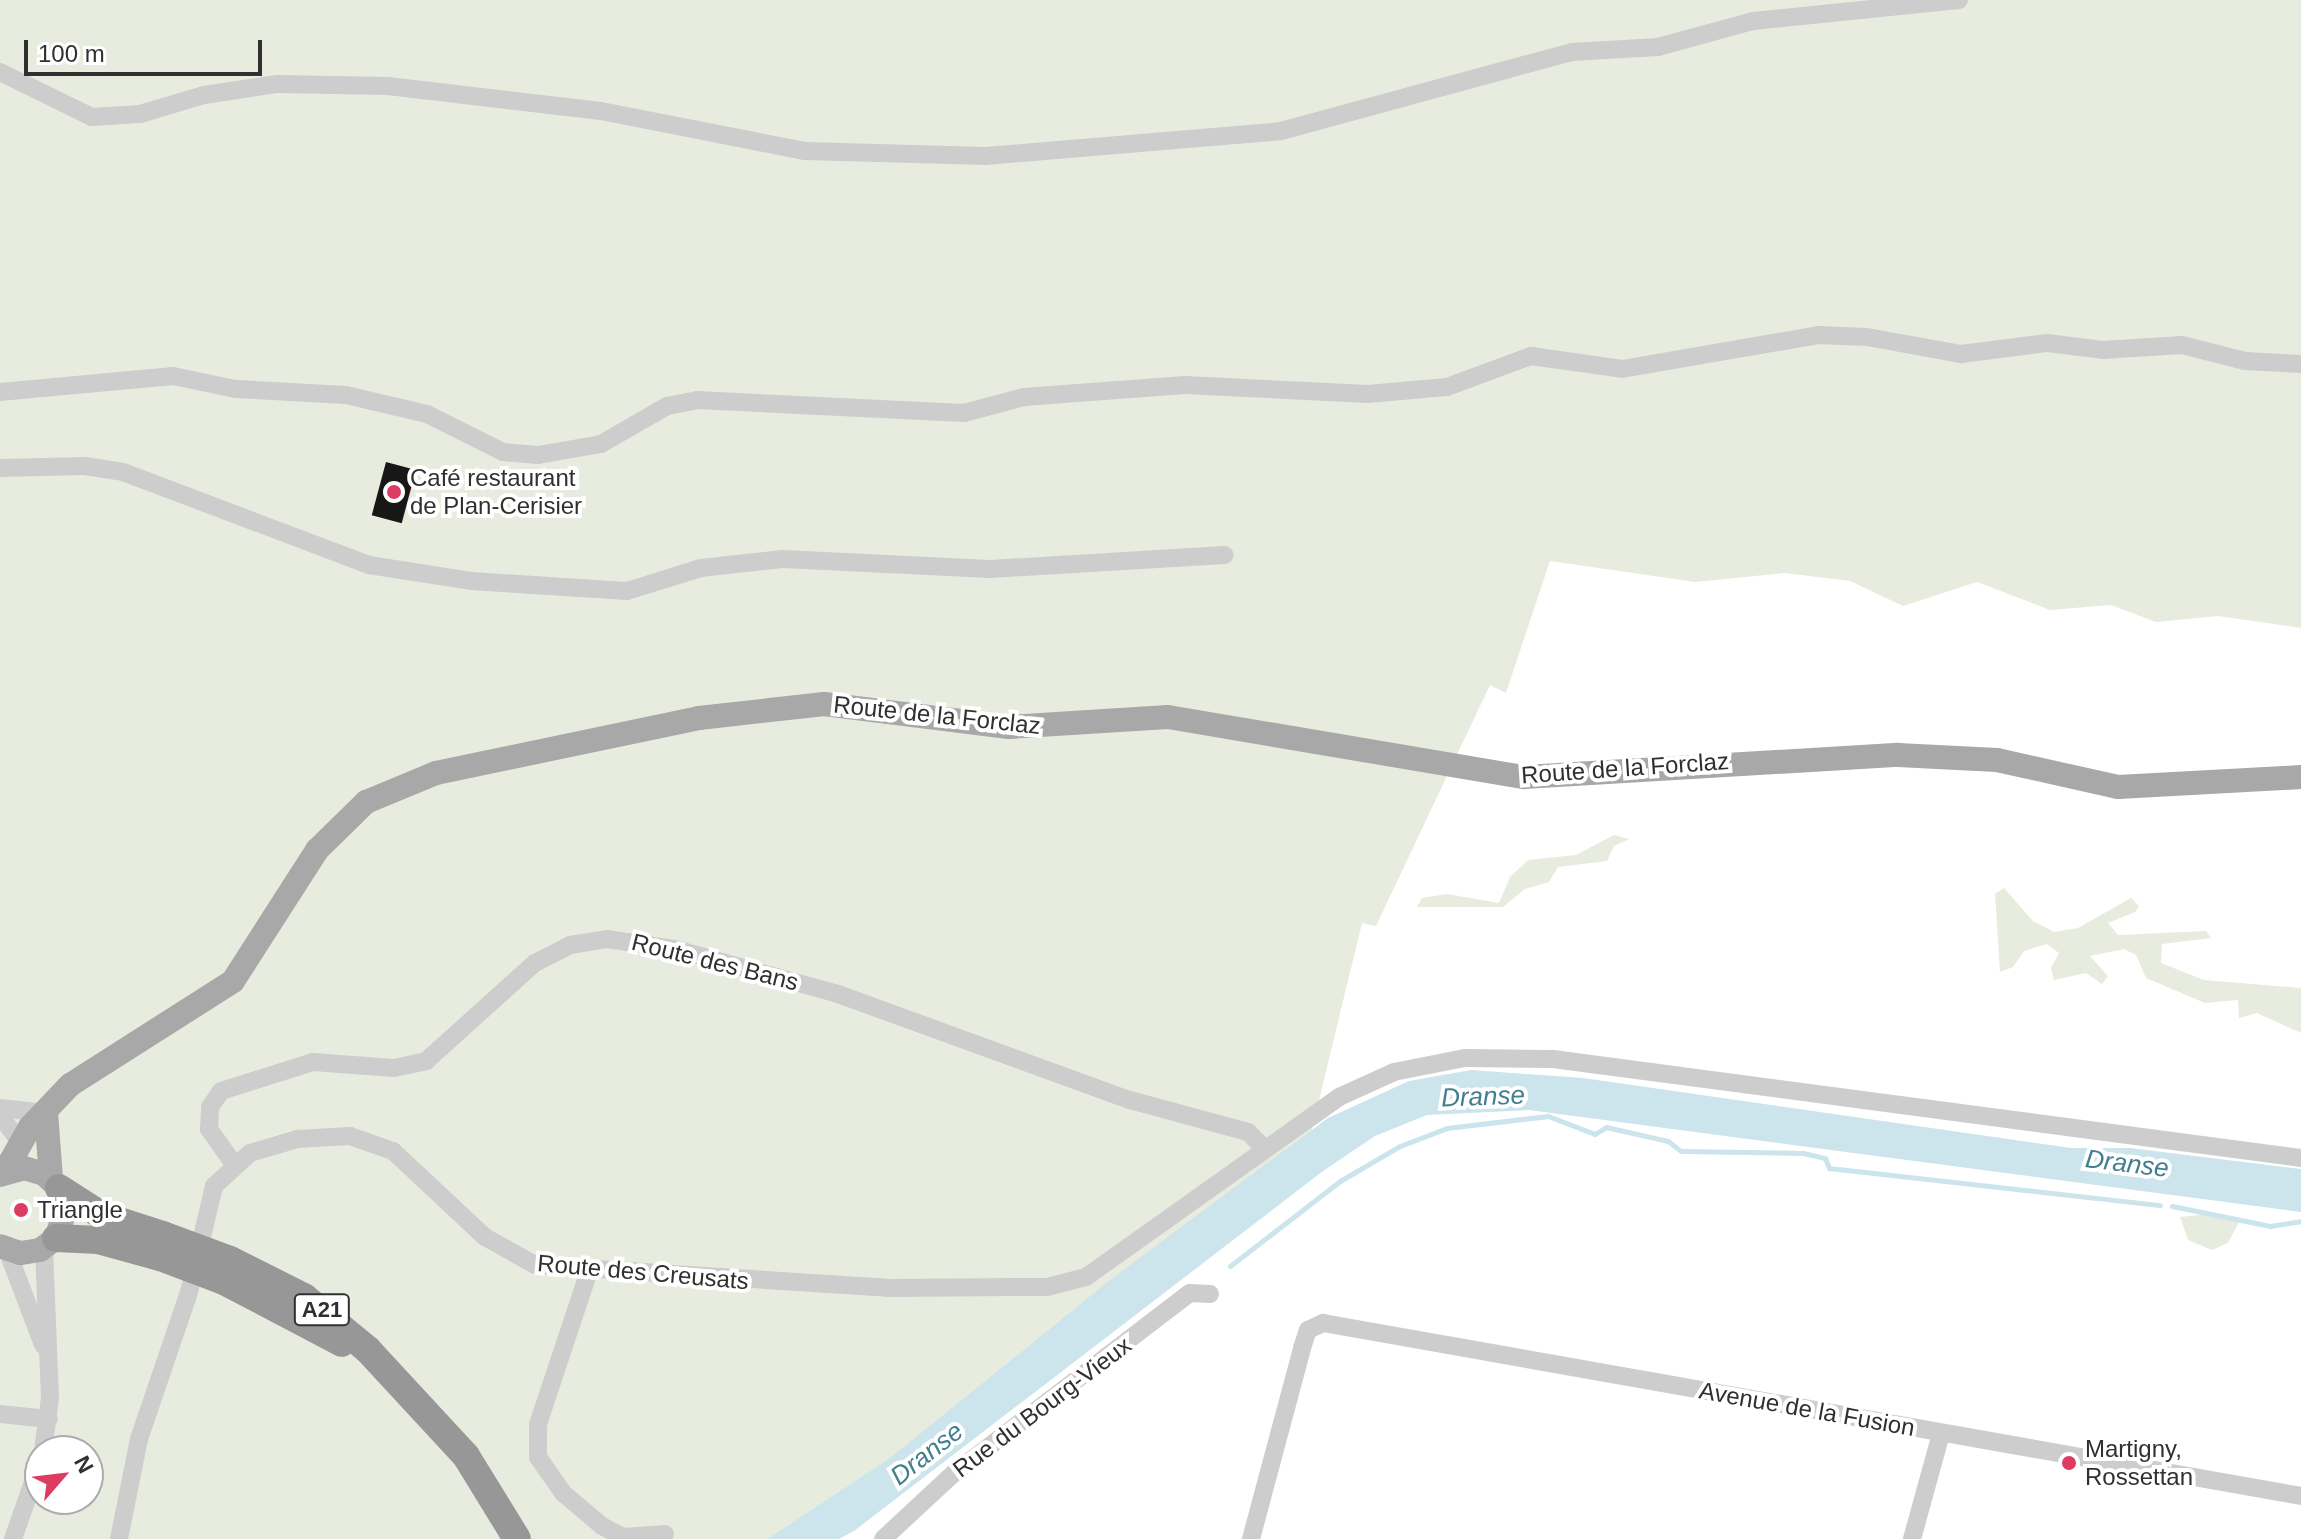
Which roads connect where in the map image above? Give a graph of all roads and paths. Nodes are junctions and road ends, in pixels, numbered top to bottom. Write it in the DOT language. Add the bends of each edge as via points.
graph roads {
  1 [pos="1959,0"];
  2 [pos="0,72"];
  3 [pos="2301,364"];
  4 [pos="0,392"];
  5 [pos="0,468"];
  6 [pos="1225,555"];
  7 [pos="2301,777"];
  8 [pos="0,1108"];
  9 [pos="46,1113"];
  10 [pos="0,1116"];
  11 [pos="20,1142"];
  12 [pos="1264,1148"];
  13 [pos="2301,1158"];
  14 [pos="233,1163"];
  15 [pos="2,1174"];
  16 [pos="55,1183"];
  17 [pos="50,1242"];
  18 [pos="162,1246"];
  19 [pos="4,1248"];
  20 [pos="589,1271"];
  21 [pos="1210,1294"];
  22 [pos="49,1363"];
  23 [pos="50,1412"];
  24 [pos="0,1414"];
  25 [pos="1941,1434"];
  26 [pos="46,1435"];
  27 [pos="2301,1496"];
  28 [pos="24,1508"];
  29 [pos="665,1534"];
  30 [pos="880,1537"];
  31 [pos="13,1539"];
  32 [pos="119,1539"];
  33 [pos="517,1539"];
  34 [pos="1251,1539"];
  35 [pos="1912,1539"];
  1 -- 2 [label="street" via="1753,21 1658,47 1572,52 1281,131 986,156 805,151 601,111 388,86 277,84 204,95 140,114 92,117"];
  3 -- 4 [label="street" via="2245,361 2182,345 2103,350 2041,344 1961,354 1858,335 1802,336 1622,369 1523,357 1447,387 1368,394 1185,385 1024,397 964,413 697,400 667,406 601,444 538,455 503,452 427,414 346,395 236,389 173,376"];
  5 -- 6 [label="street" via="58,465 145,478 369,565 471,581 632,590 701,568 783,559 990,569"];
  7 -- 9 [label="main road, Route de la Forclaz" via="2118,787 1987,759 1870,755 1533,777 1472,772 1178,717 1029,727 854,705 753,709 463,767 378,795 317,850 233,981 93,1068"];
  8 -- 9 [label="street"];
  9 -- 11 [label="main road, Route de la Forclaz"];
  9 -- 16 [label="main road"];
  10 -- 11 [label="street"];
  11 -- 15 [label="main road, Route de la Forclaz"];
  12 -- 13 [label="street, Route des Creusats" via="1381,1076 1502,1056"];
  12 -- 14 [label="street, Route des Bans" via="1248,1132 1130,1100 846,997 675,949 607,939 570,945 535,963 426,1061 394,1068 324,1060 221,1091 210,1107 209,1129"];
  12 -- 20 [label="street, Route des Creusats" via="1109,1266 1060,1285 835,1287"];
  14 -- 20 [label="street, Route des Creusats" via="297,1139 363,1139 415,1166 511,1255 545,1267"];
  14 -- 32 [label="street" via="214,1186 206,1210 189,1292 139,1439"];
  15 -- 16 [label="main road" via="31,1169"];
  16 -- 17 [label="main road" via="65,1218"];
  16 -- 18 [label="highway, A21" via="101,1215"];
  17 -- 18 [label="highway, A21" via="86,1238"];
  17 -- 19 [label="main road"];
  17 -- 22 [label="street"];
  18 -- 33 [label="highway, A21, bridge" via="227,1271 399,1381 466,1456"];
  19 -- 22 [label="street"];
  20 -- 29 [label="street" via="538,1424 538,1457 563,1493 602,1526 623,1537"];
  21 -- 30 [label="street, Rue du Bourg-Vieux" via="1190,1293"];
  22 -- 23 [label="street"];
  23 -- 24 [label="street"];
  23 -- 26 [label="street"];
  25 -- 27 [label="street, Avenue de la Fusion"];
  25 -- 34 [label="street, Avenue de la Fusion" via="1397,1335 1314,1325 1302,1348"];
  25 -- 35 [label="street"];
  28 -- 31 [label="street"];
}
